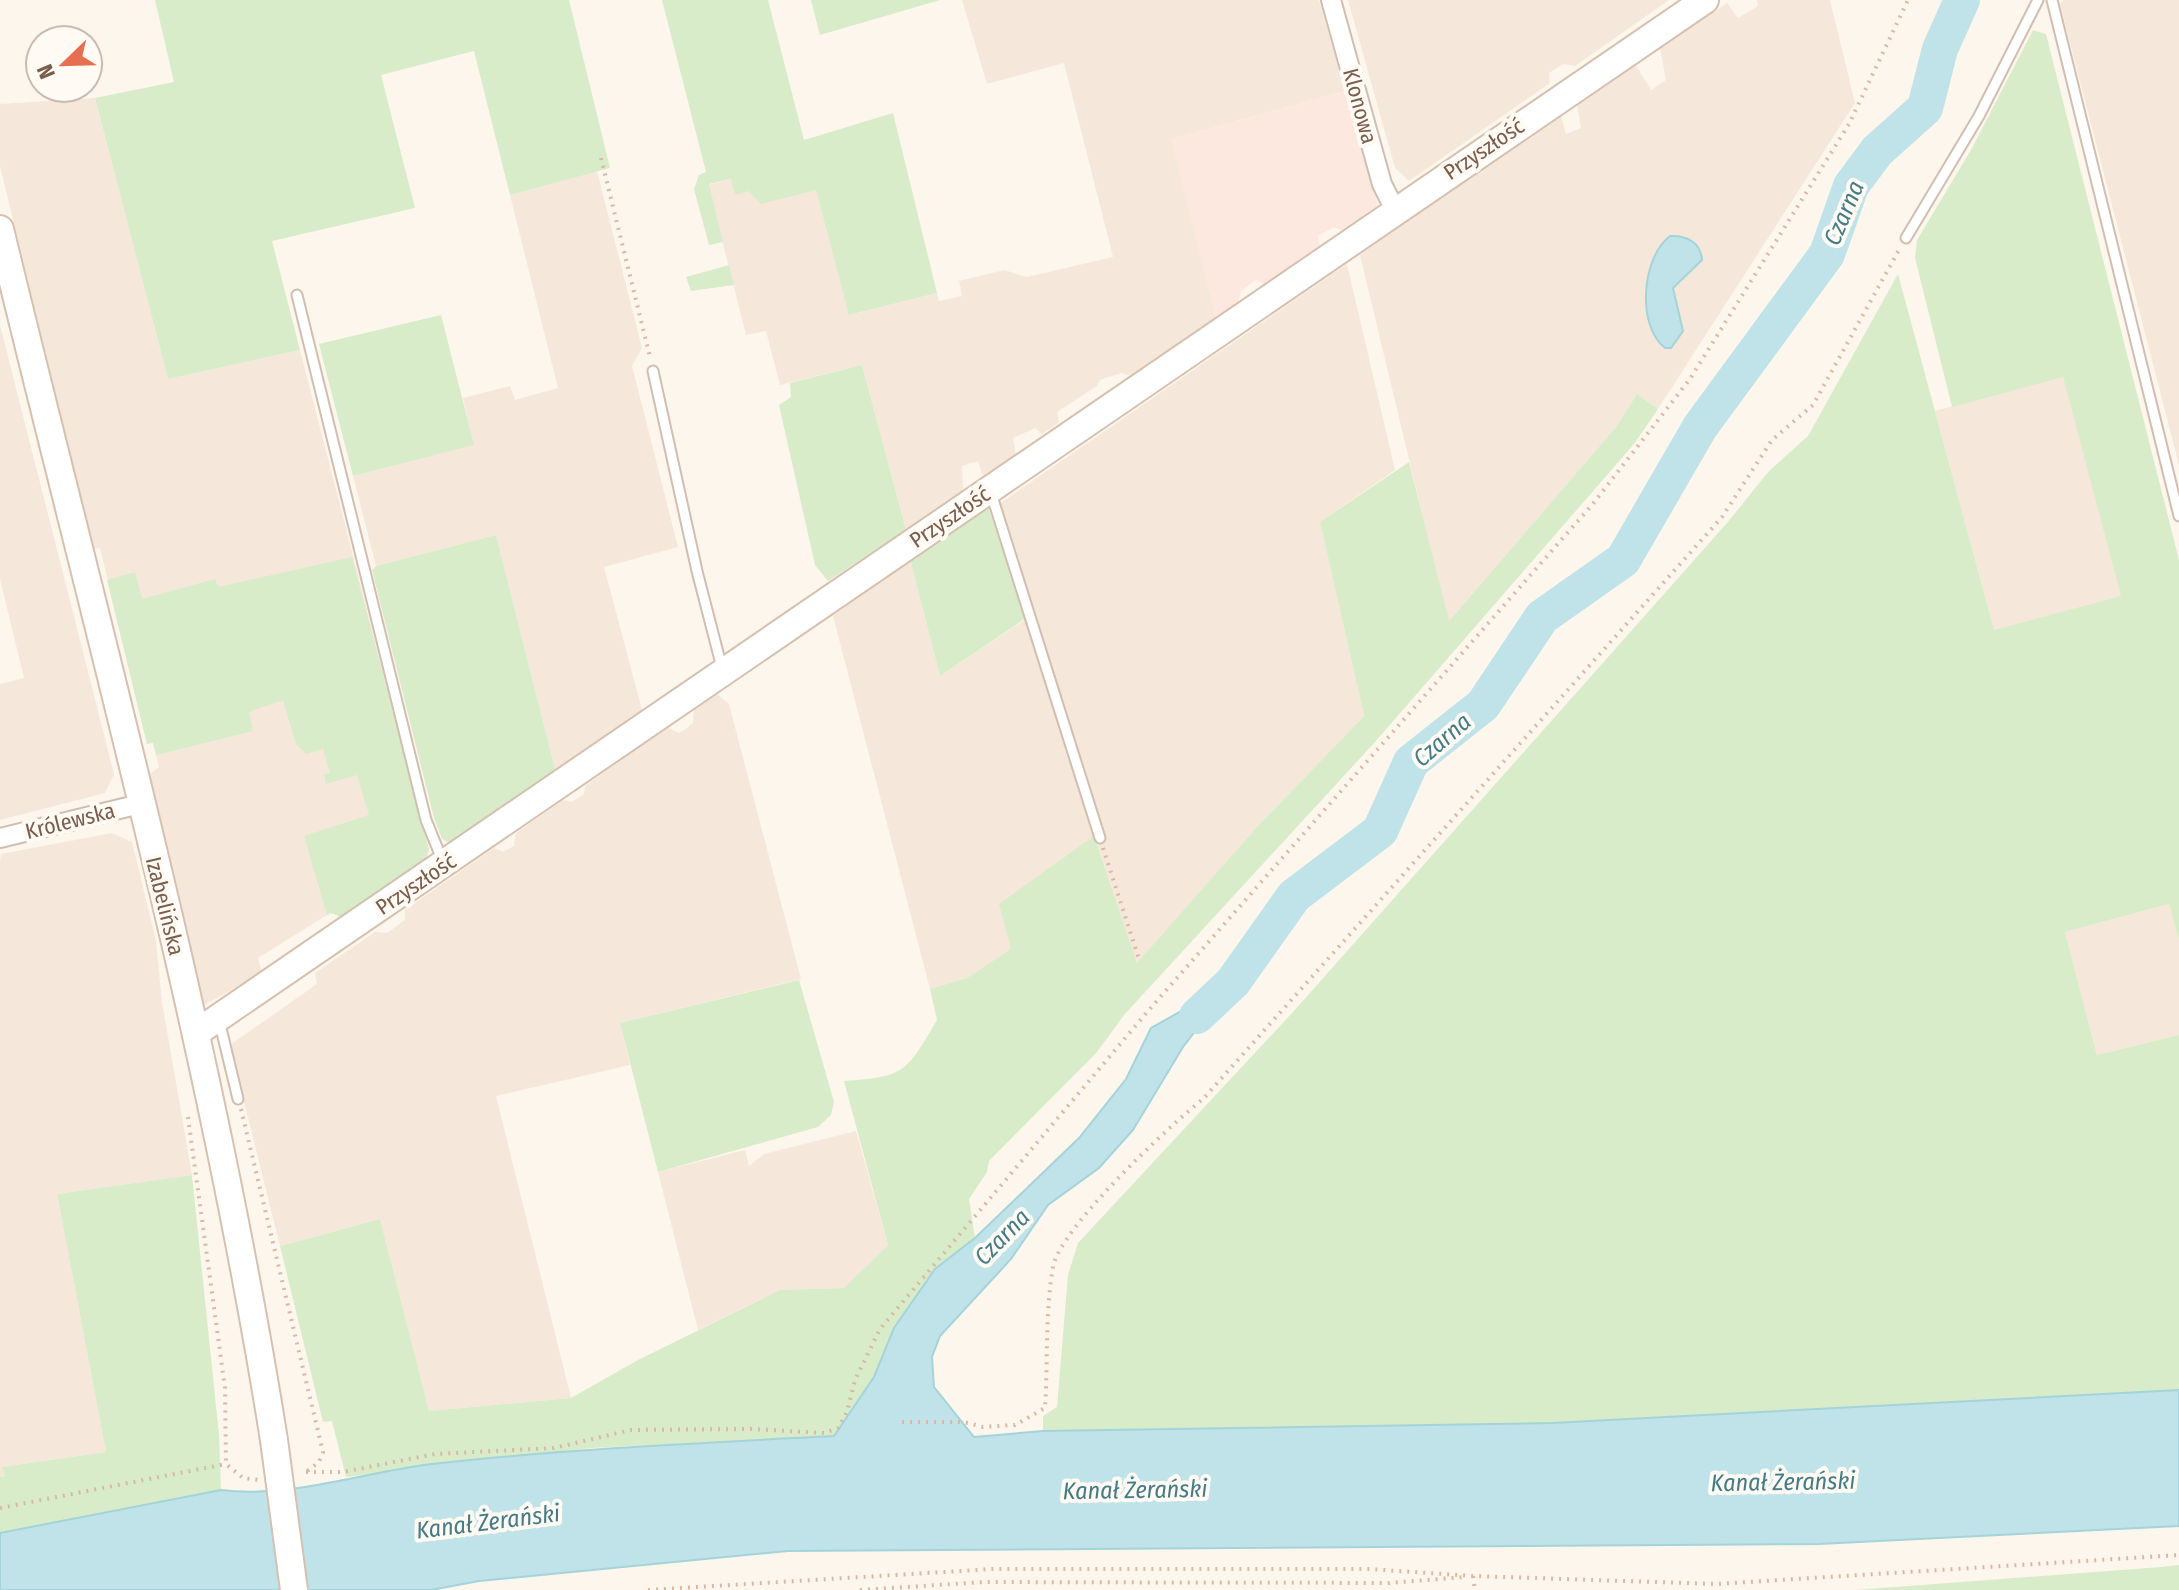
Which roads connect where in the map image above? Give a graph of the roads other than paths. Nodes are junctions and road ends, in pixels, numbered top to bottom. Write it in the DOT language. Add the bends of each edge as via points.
graph roads {
  1 [pos="1331,0"];
  2 [pos="1705,0"];
  3 [pos="2038,0"];
  4 [pos="2052,0"];
  5 [pos="1395,210"];
  6 [pos="0,229"];
  7 [pos="1906,238"];
  8 [pos="297,295"];
  9 [pos="653,371"];
  10 [pos="990,490"];
  11 [pos="2179,516"];
  12 [pos="723,671"];
  13 [pos="140,804"];
  14 [pos="0,838"];
  15 [pos="1100,838"];
  16 [pos="444,865"];
  17 [pos="218,1017"];
  18 [pos="196,1033"];
  19 [pos="238,1099"];
  20 [pos="294,1590"];
  1 -- 5 [label="street, Klonowa" via="1382,184"];
  2 -- 5 [label="street, Przyszłość"];
  3 -- 7 [label="lane" via="1979,116"];
  4 -- 11 [label="lane"];
  5 -- 10 [label="street, Przyszłość"];
  6 -- 13 [label="street, Izabelińska"];
  8 -- 16 [label="lane" via="426,820"];
  9 -- 12 [label="lane"];
  10 -- 12 [label="street, Przyszłość"];
  10 -- 15 [label="lane"];
  12 -- 16 [label="street, Przyszłość"];
  13 -- 14 [label="street, Królewska"];
  13 -- 18 [label="street, Izabelińska"];
  16 -- 17 [label="street, Przyszłość"];
  17 -- 18 [label="street, Przyszłość"];
  17 -- 19 [label="lane"];
  18 -- 20 [label="street, Izabelińska, bridge" via="247,1270"];
}
